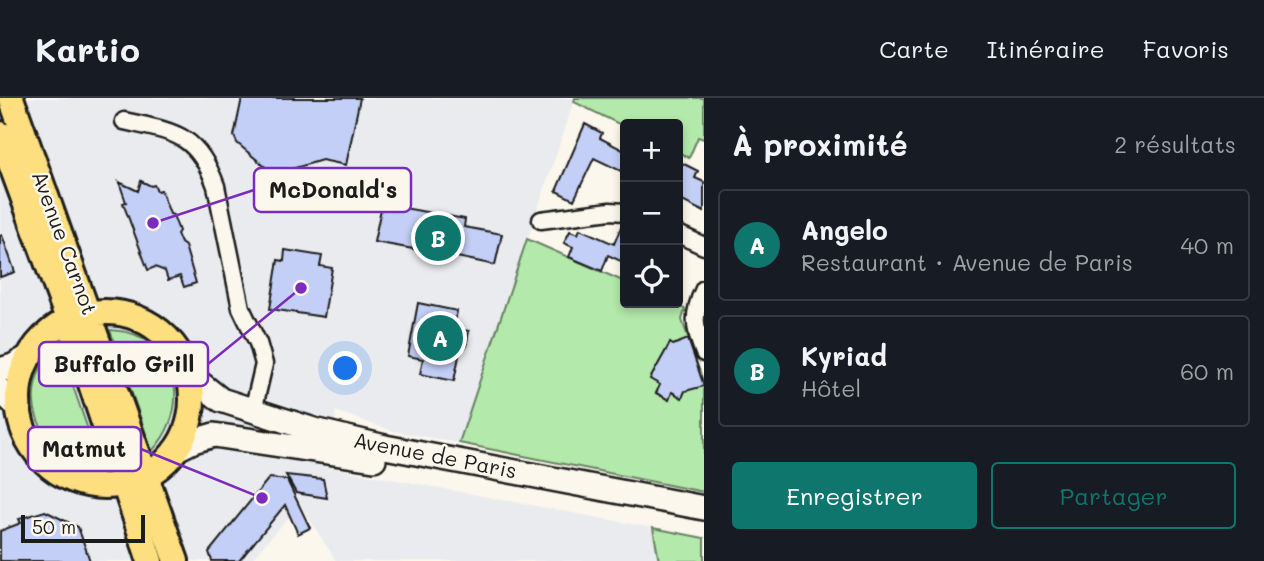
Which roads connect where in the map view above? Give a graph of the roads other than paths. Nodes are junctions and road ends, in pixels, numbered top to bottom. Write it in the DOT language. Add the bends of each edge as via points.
graph roads {
  1 [pos="11,98"];
  2 [pos="124,121"];
  3 [pos="0,134"];
  4 [pos="620,212"];
  5 [pos="541,220"];
  6 [pos="683,236"];
  7 [pos="704,246"];
  8 [pos="704,289"];
  9 [pos="78,316"];
  10 [pos="704,353"];
  11 [pos="28,357"];
  12 [pos="184,363"];
  13 [pos="0,370"];
  14 [pos="9,398"];
  15 [pos="253,411"];
  16 [pos="175,450"];
  17 [pos="135,480"];
  18 [pos="704,508"];
  19 [pos="704,520"];
  20 [pos="150,561"];
  21 [pos="176,561"];
  1 -- 9 [label="main road, Avenue Carnot"];
  2 -- 15 [label="street" via="181,137 193,145 210,169 240,308 262,353 263,374"];
  3 -- 9 [label="main road, Avenue Carnot"];
  4 -- 5 [label="street"];
  6 -- 7 [label="street"];
  8 -- 10 [label="street" via="695,317"];
  9 -- 11 [label="main road" via="44,335"];
  9 -- 12 [label="main road" via="118,312 145,321 168,339"];
  9 -- 17 [label="main road, Avenue Carnot" via="91,383"];
  9 -- 17 [label="main road, Avenue Carnot" via="116,388"];
  11 -- 13 [label="main road"];
  11 -- 14 [label="main road"];
  12 -- 15 [label="main road, Avenue de Paris" via="208,392"];
  12 -- 16 [label="main road" via="191,385 191,408"];
  14 -- 17 [label="main road" via="33,448 54,470 80,483 102,486"];
  15 -- 18 [label="main road, Avenue de Paris" via="385,447"];
  16 -- 17 [label="main road" via="162,465"];
  16 -- 19 [label="main road, Avenue de Paris" via="216,435 347,454"];
  17 -- 20 [label="main road"];
  17 -- 21 [label="main road"];
}
